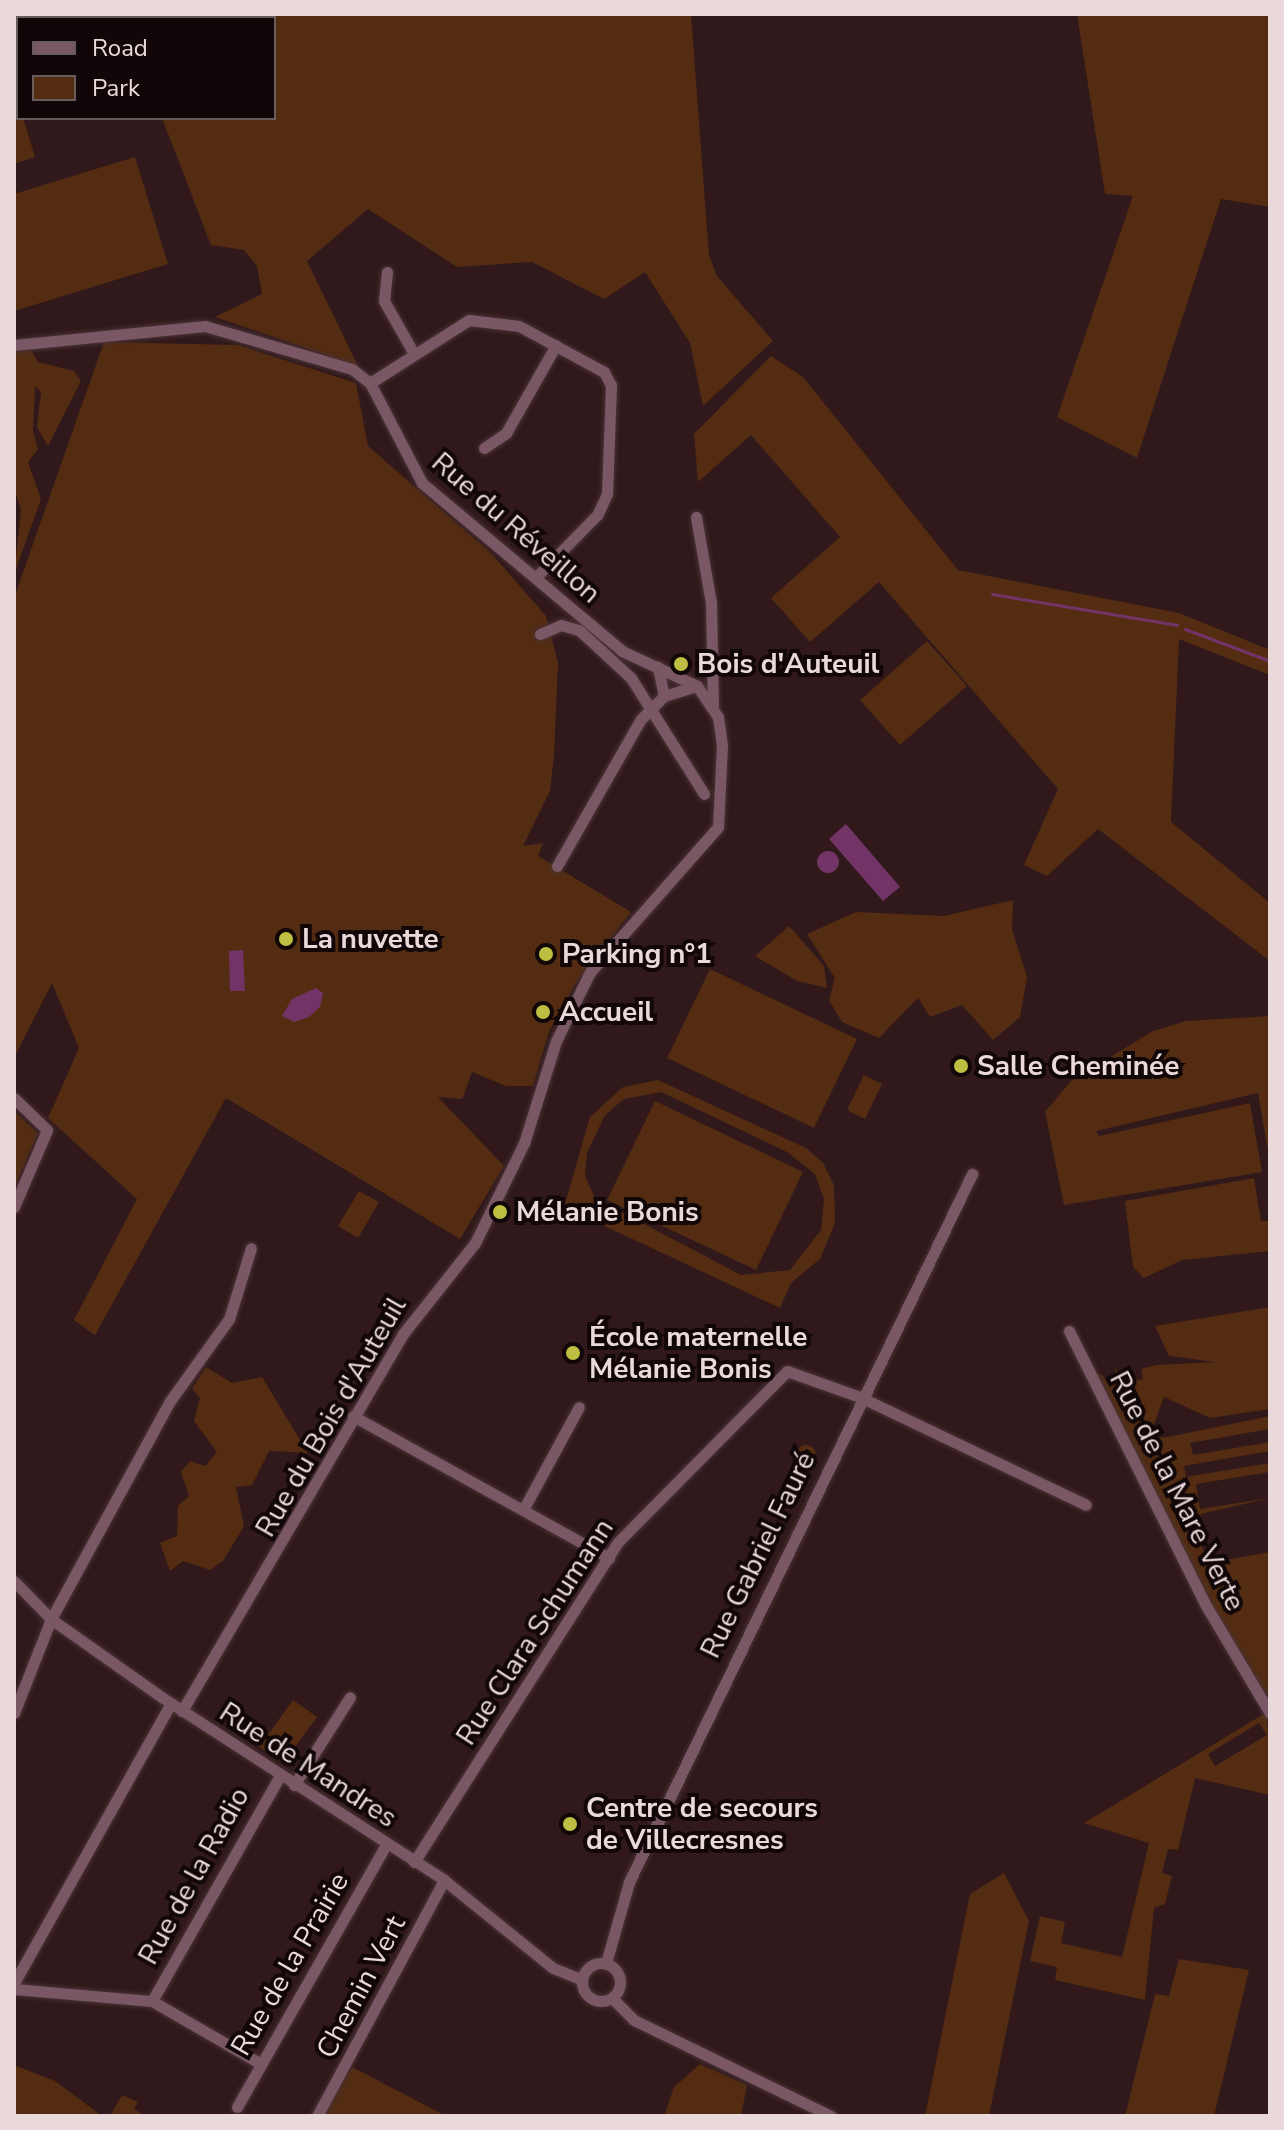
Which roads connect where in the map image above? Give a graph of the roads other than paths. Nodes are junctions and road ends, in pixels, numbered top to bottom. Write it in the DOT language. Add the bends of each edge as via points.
graph roads {
  1 [pos="387,272"];
  2 [pos="14,345"];
  3 [pos="556,345"];
  4 [pos="413,352"];
  5 [pos="370,383"];
  6 [pos="484,448"];
  7 [pos="696,517"];
  8 [pos="535,578"];
  9 [pos="540,634"];
  10 [pos="658,667"];
  11 [pos="697,686"];
  12 [pos="664,696"];
  13 [pos="651,707"];
  14 [pos="713,707"];
  15 [pos="704,794"];
  16 [pos="718,827"];
  17 [pos="557,866"];
  18 [pos="14,1098"];
  19 [pos="972,1174"];
  20 [pos="14,1207"];
  21 [pos="251,1248"];
  22 [pos="1069,1331"];
  23 [pos="860,1397"];
  24 [pos="579,1407"];
  25 [pos="353,1416"];
  26 [pos="1086,1505"];
  27 [pos="523,1510"];
  28 [pos="609,1558"];
  29 [pos="15,1586"];
  30 [pos="51,1619"];
  31 [pos="350,1697"];
  32 [pos="171,1703"];
  33 [pos="182,1711"];
  34 [pos="14,1713"];
  35 [pos="1270,1713"];
  36 [pos="280,1776"];
  37 [pos="294,1785"];
  38 [pos="386,1845"];
  39 [pos="414,1862"];
  40 [pos="444,1880"];
  41 [pos="606,1963"];
  42 [pos="582,1980"];
  43 [pos="14,1983"];
  44 [pos="14,1989"];
  45 [pos="612,1998"];
  46 [pos="152,2001"];
  47 [pos="261,2064"];
  48 [pos="237,2107"];
  49 [pos="317,2116"];
  50 [pos="831,2116"];
  1 -- 4 [label="street" via="384,301"];
  2 -- 5 [label="street" via="205,326 330,360"];
  3 -- 4 [label="street" via="519,326 469,320"];
  3 -- 6 [label="street" via="506,433"];
  3 -- 8 [label="street" via="604,372 611,385 607,494 597,515"];
  4 -- 5 [label="street"];
  5 -- 8 [label="street, Rue du Réveillon" via="422,483"];
  7 -- 14 [label="street" via="711,603"];
  8 -- 10 [label="street, Rue du Réveillon" via="622,651"];
  9 -- 13 [label="street" via="561,625 579,630 631,678"];
  10 -- 11 [label="street, Rue du Réveillon"];
  10 -- 12 [label="street"];
  11 -- 12 [label="street"];
  11 -- 14 [label="street, Rue du Réveillon"];
  12 -- 13 [label="street"];
  13 -- 15 [label="street"];
  13 -- 17 [label="street"];
  14 -- 16 [label="street, Rue du Réveillon" via="722,745"];
  16 -- 25 [label="street, Rue du Bois d'Auteuil" via="590,972 556,1041 524,1143 475,1243 423,1304"];
  18 -- 20 [label="street" via="47,1130"];
  19 -- 23 [label="street, Rue Gabriel Fauré"];
  21 -- 30 [label="street" via="229,1319 170,1401"];
  22 -- 35 [label="street, Rue de la Mare Verte" via="1205,1604"];
  23 -- 26 [label="street, Rue Clara Schumann"];
  23 -- 28 [label="street, Rue Clara Schumann" via="797,1369 778,1376"];
  23 -- 41 [label="street, Rue Gabriel Fauré" via="624,1894"];
  24 -- 27 [label="street"];
  25 -- 27 [label="street"];
  25 -- 33 [label="street, Rue du Bois d'Auteuil"];
  27 -- 28 [label="street"];
  28 -- 39 [label="street, Rue Clara Schumann"];
  29 -- 30 [label="street, Rue de Mandres"];
  30 -- 32 [label="street, Rue de Mandres"];
  30 -- 34 [label="street"];
  31 -- 37 [label="street"];
  32 -- 33 [label="street, Rue de Mandres"];
  32 -- 43 [label="street"];
  33 -- 36 [label="street, Rue de Mandres"];
  36 -- 37 [label="street, Rue de Mandres"];
  36 -- 46 [label="street, Rue de la Radio"];
  37 -- 38 [label="street, Rue de Mandres"];
  38 -- 39 [label="street, Rue de Mandres"];
  38 -- 47 [label="street, Rue de la Prairie"];
  39 -- 40 [label="street, Rue de Mandres"];
  40 -- 42 [label="street, Rue de Mandres" via="553,1968"];
  40 -- 49 [label="street, Chemin Vert"];
  41 -- 42 [label="street" via="590,1966"];
  41 -- 45 [label="street" via="620,1979"];
  42 -- 45 [label="street" via="591,1998"];
  44 -- 46 [label="street"];
  45 -- 50 [label="street" via="634,2020"];
  46 -- 47 [label="street"];
  47 -- 48 [label="street, Rue de la Prairie"];
}
